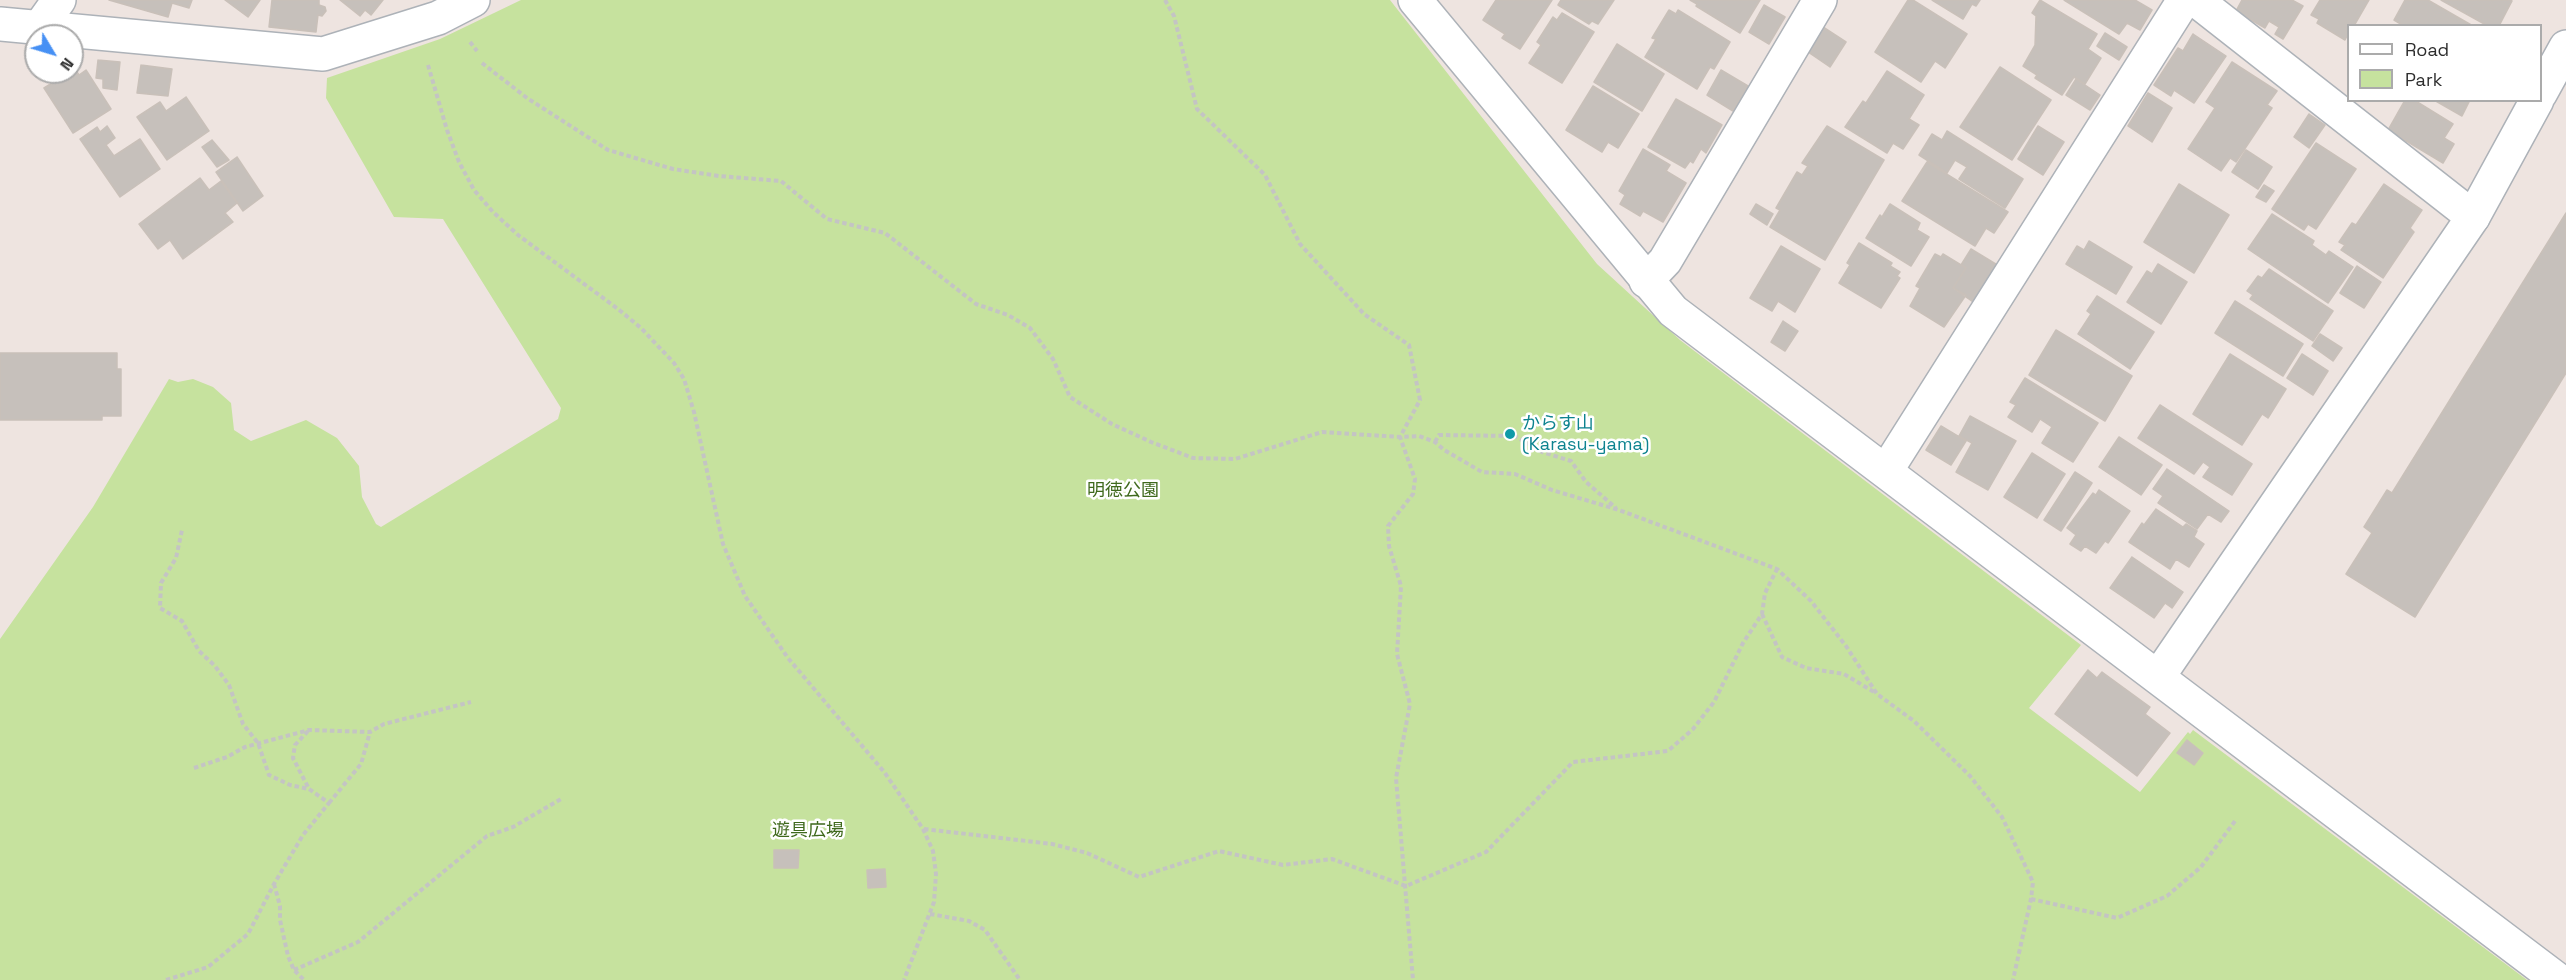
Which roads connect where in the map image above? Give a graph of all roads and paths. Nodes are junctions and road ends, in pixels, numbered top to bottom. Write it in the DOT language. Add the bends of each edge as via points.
graph roads {
  1 [pos="60,0"];
  2 [pos="473,0"];
  3 [pos="1165,0"];
  4 [pos="1415,0"];
  5 [pos="1820,0"];
  6 [pos="2184,0"];
  7 [pos="2196,0"];
  8 [pos="0,24"];
  9 [pos="42,24"];
  10 [pos="24,26"];
  11 [pos="84,32"];
  12 [pos="2566,47"];
  13 [pos="482,63"];
  14 [pos="428,65"];
  15 [pos="2542,92"];
  16 [pos="2536,102"];
  17 [pos="2473,217"];
  18 [pos="1646,281"];
  19 [pos="1400,437"];
  20 [pos="1435,442"];
  21 [pos="1886,471"];
  22 [pos="1618,510"];
  23 [pos="182,530"];
  24 [pos="1777,569"];
  25 [pos="1762,614"];
  26 [pos="2158,677"];
  27 [pos="1877,694"];
  28 [pos="471,702"];
  29 [pos="309,730"];
  30 [pos="370,732"];
  31 [pos="258,743"];
  32 [pos="194,768"];
  33 [pos="309,789"];
  34 [pos="561,799"];
  35 [pos="328,803"];
  36 [pos="2235,821"];
  37 [pos="923,829"];
  38 [pos="274,884"];
  39 [pos="1406,886"];
  40 [pos="2031,899"];
  41 [pos="930,914"];
  42 [pos="294,970"];
  43 [pos="166,980"];
  44 [pos="304,980"];
  45 [pos="904,980"];
  46 [pos="1020,980"];
  47 [pos="1413,980"];
  48 [pos="2013,980"];
  49 [pos="2558,980"];
  1 -- 9 [label="street"];
  2 -- 11 [label="street" via="438,18 323,54"];
  3 -- 19 [label="path" via="1174,16 1197,109 1264,175 1300,244 1364,314 1409,345 1420,400"];
  4 -- 18 [label="street"];
  5 -- 18 [label="street" via="1665,261"];
  6 -- 21 [label="street"];
  7 -- 17 [label="street"];
  8 -- 10 [label="street"];
  12 -- 15 [label="street"];
  13 -- 19 [label="path" via="527,98 608,150 673,169 781,181 827,219 885,233 976,304 1030,328 1053,359 1070,397 1112,424 1151,442 1193,458 1235,459 1322,432"];
  14 -- 37 [label="path" via="447,130 474,190 518,235 618,309 675,363 694,412 723,544 745,596 788,658 885,773"];
  16 -- 17 [label="street"];
  17 -- 26 [label="street"];
  18 -- 21 [label="street" via="1672,311"];
  19 -- 20 [label="path" via="1419,436"];
  19 -- 39 [label="path" via="1416,479 1413,494 1388,526 1389,546 1401,586 1397,654 1410,704 1396,778"];
  20 -- 22 [label="path" via="1482,472 1515,474"];
  20 -- 22 [label="path" via="1439,435 1515,436 1542,452 1571,461 1586,482"];
  21 -- 26 [label="street"];
  22 -- 24 [label="path"];
  23 -- 31 [label="path" via="176,558 160,583 160,608 182,621 199,651 229,685 243,724"];
  24 -- 25 [label="path" via="1765,593"];
  24 -- 27 [label="path" via="1811,601"];
  25 -- 27 [label="path" via="1782,657 1806,668 1844,674"];
  25 -- 39 [label="path" via="1714,702 1693,729 1668,751 1573,762 1486,852"];
  26 -- 49 [label="street"];
  27 -- 40 [label="path" via="1922,729 1970,776 2002,817 2033,882"];
  28 -- 30 [label="path" via="384,724"];
  29 -- 30 [label="path"];
  29 -- 31 [label="path"];
  29 -- 33 [label="path" via="295,745 293,758"];
  30 -- 35 [label="path" via="361,764"];
  31 -- 32 [label="path"];
  31 -- 33 [label="path" via="269,775"];
  33 -- 35 [label="path"];
  34 -- 42 [label="path" via="513,827 487,836 358,942"];
  35 -- 38 [label="path" via="303,835"];
  36 -- 40 [label="path" via="2201,867 2167,896 2117,918"];
  37 -- 39 [label="path" via="1052,844 1087,853 1139,877 1219,851 1283,865 1332,859"];
  37 -- 41 [label="path" via="933,851 936,874"];
  38 -- 42 [label="path"];
  38 -- 43 [label="path" via="248,934 208,967"];
  39 -- 47 [label="path"];
  40 -- 48 [label="path"];
  41 -- 45 [label="path"];
  41 -- 46 [label="path" via="969,921 985,930"];
  42 -- 44 [label="path"];
}
